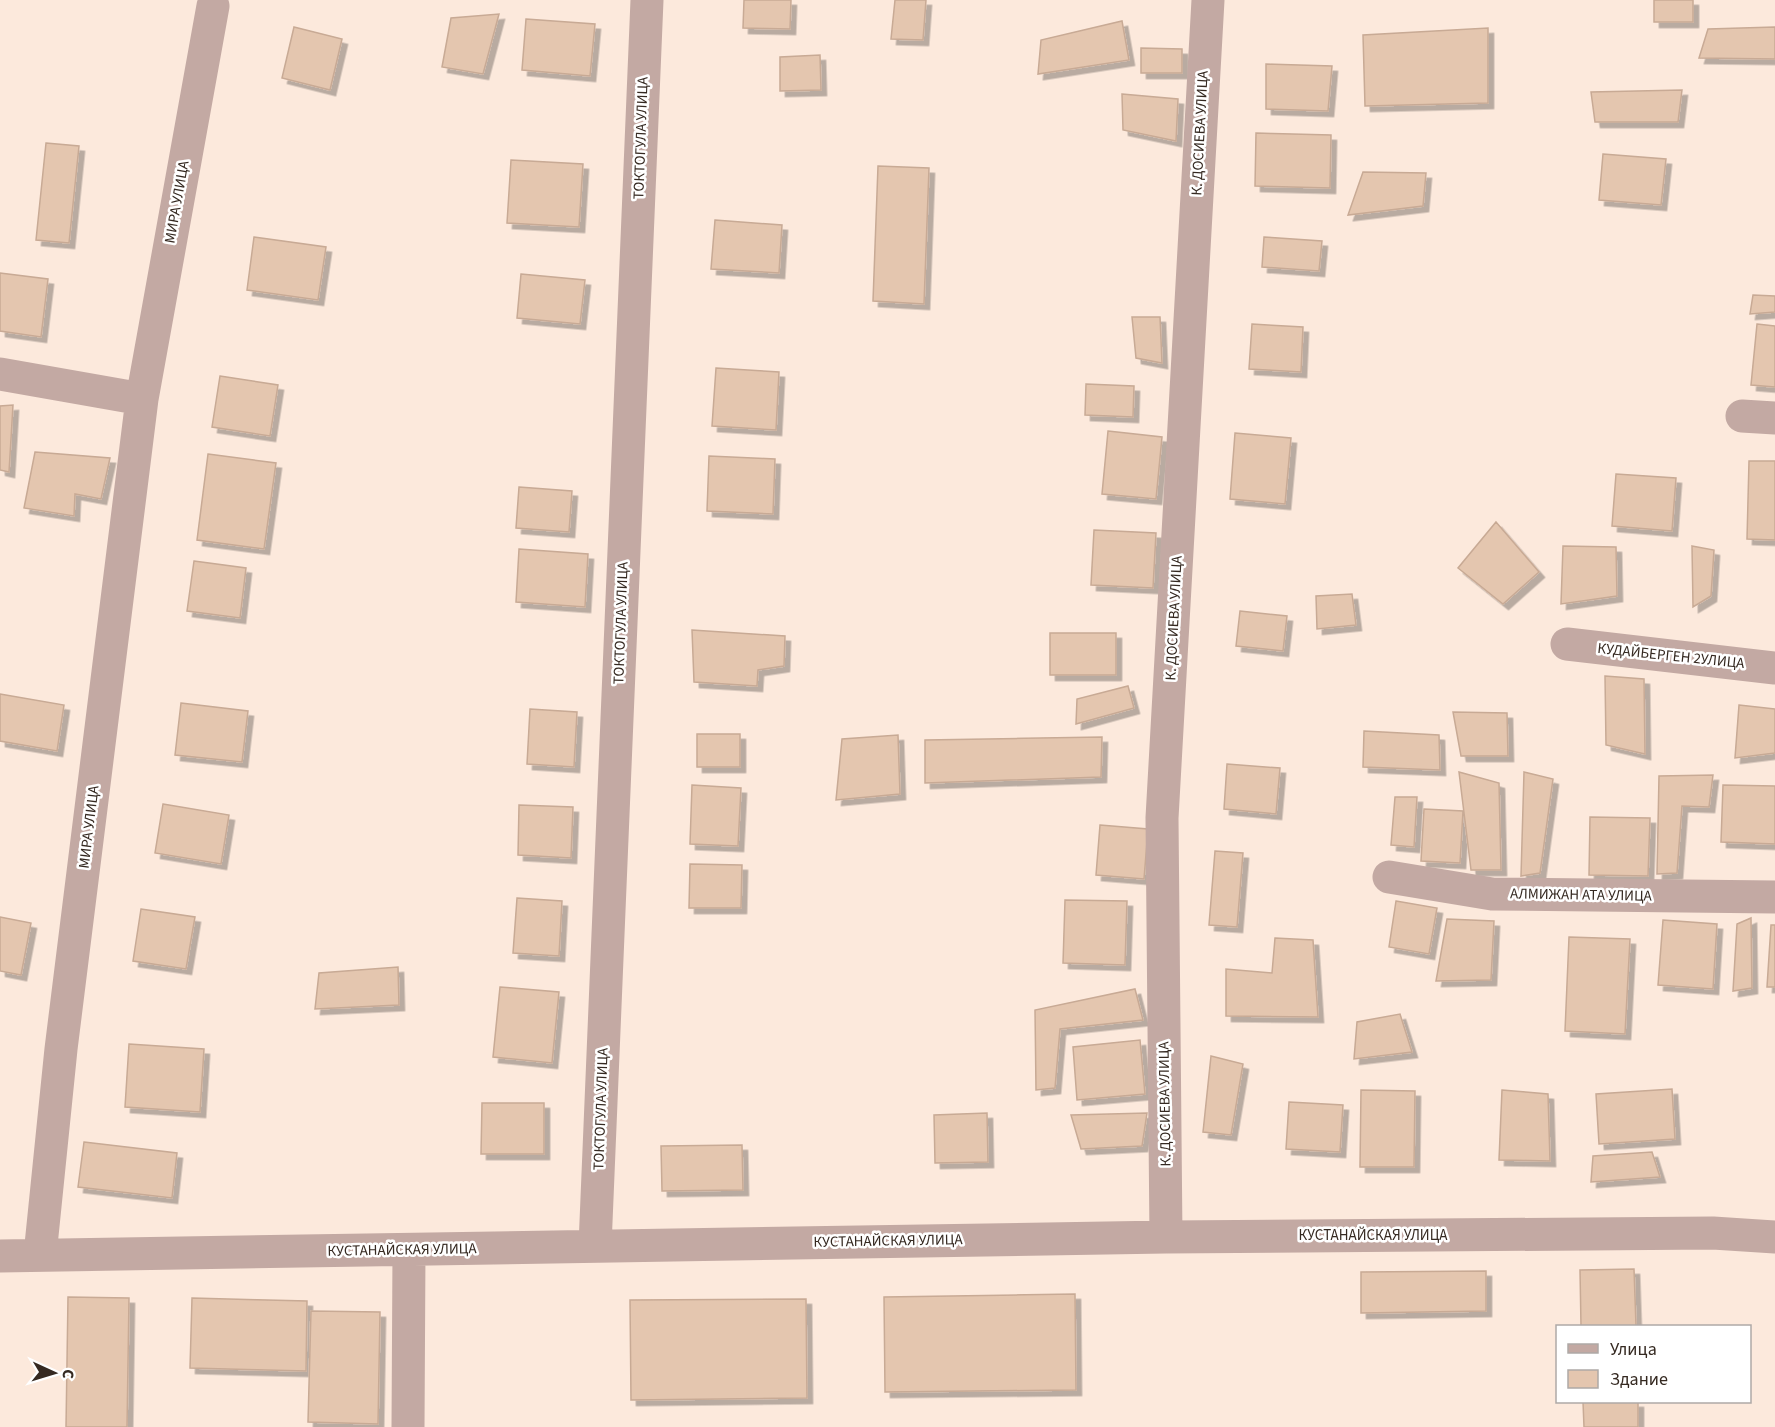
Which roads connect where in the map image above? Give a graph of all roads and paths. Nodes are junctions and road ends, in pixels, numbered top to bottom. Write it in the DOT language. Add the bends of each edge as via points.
graph roads {
  1 [pos="646,0"];
  2 [pos="1208,0"];
  3 [pos="213,6"];
  4 [pos="0,374"];
  5 [pos="142,399"];
  6 [pos="1742,416"];
  7 [pos="1775,418"];
  8 [pos="1567,644"];
  9 [pos="1775,668"];
  10 [pos="1389,877"];
  11 [pos="1775,897"];
  12 [pos="1166,1237"];
  13 [pos="1775,1237"];
  14 [pos="595,1246"];
  15 [pos="409,1250"];
  16 [pos="40,1255"];
  17 [pos="0,1256"];
  18 [pos="408,1427"];
  1 -- 14 [label="street, ТОКТОГУЛА УЛИЦА"];
  2 -- 12 [label="street, К. ДОСИЕВА УЛИЦА" via="1162,818"];
  3 -- 5 [label="street, МИРА УЛИЦА"];
  4 -- 5 [label="street"];
  5 -- 16 [label="street, МИРА УЛИЦА" via="61,1049"];
  6 -- 7 [label="street"];
  8 -- 9 [label="street, КУДАЙБЕРГЕН 2УЛИЦА"];
  10 -- 11 [label="street, АЛМИЖАН АТА УЛИЦА" via="1492,894"];
  12 -- 13 [label="street, КУСТАНАЙСКАЯ УЛИЦА" via="1713,1233"];
  12 -- 14 [label="street, КУСТАНАЙСКАЯ УЛИЦА"];
  14 -- 15 [label="street, КУСТАНАЙСКАЯ УЛИЦА"];
  15 -- 16 [label="street, КУСТАНАЙСКАЯ УЛИЦА"];
  15 -- 18 [label="street"];
  16 -- 17 [label="street, КУСТАНАЙСКАЯ УЛИЦА"];
}
